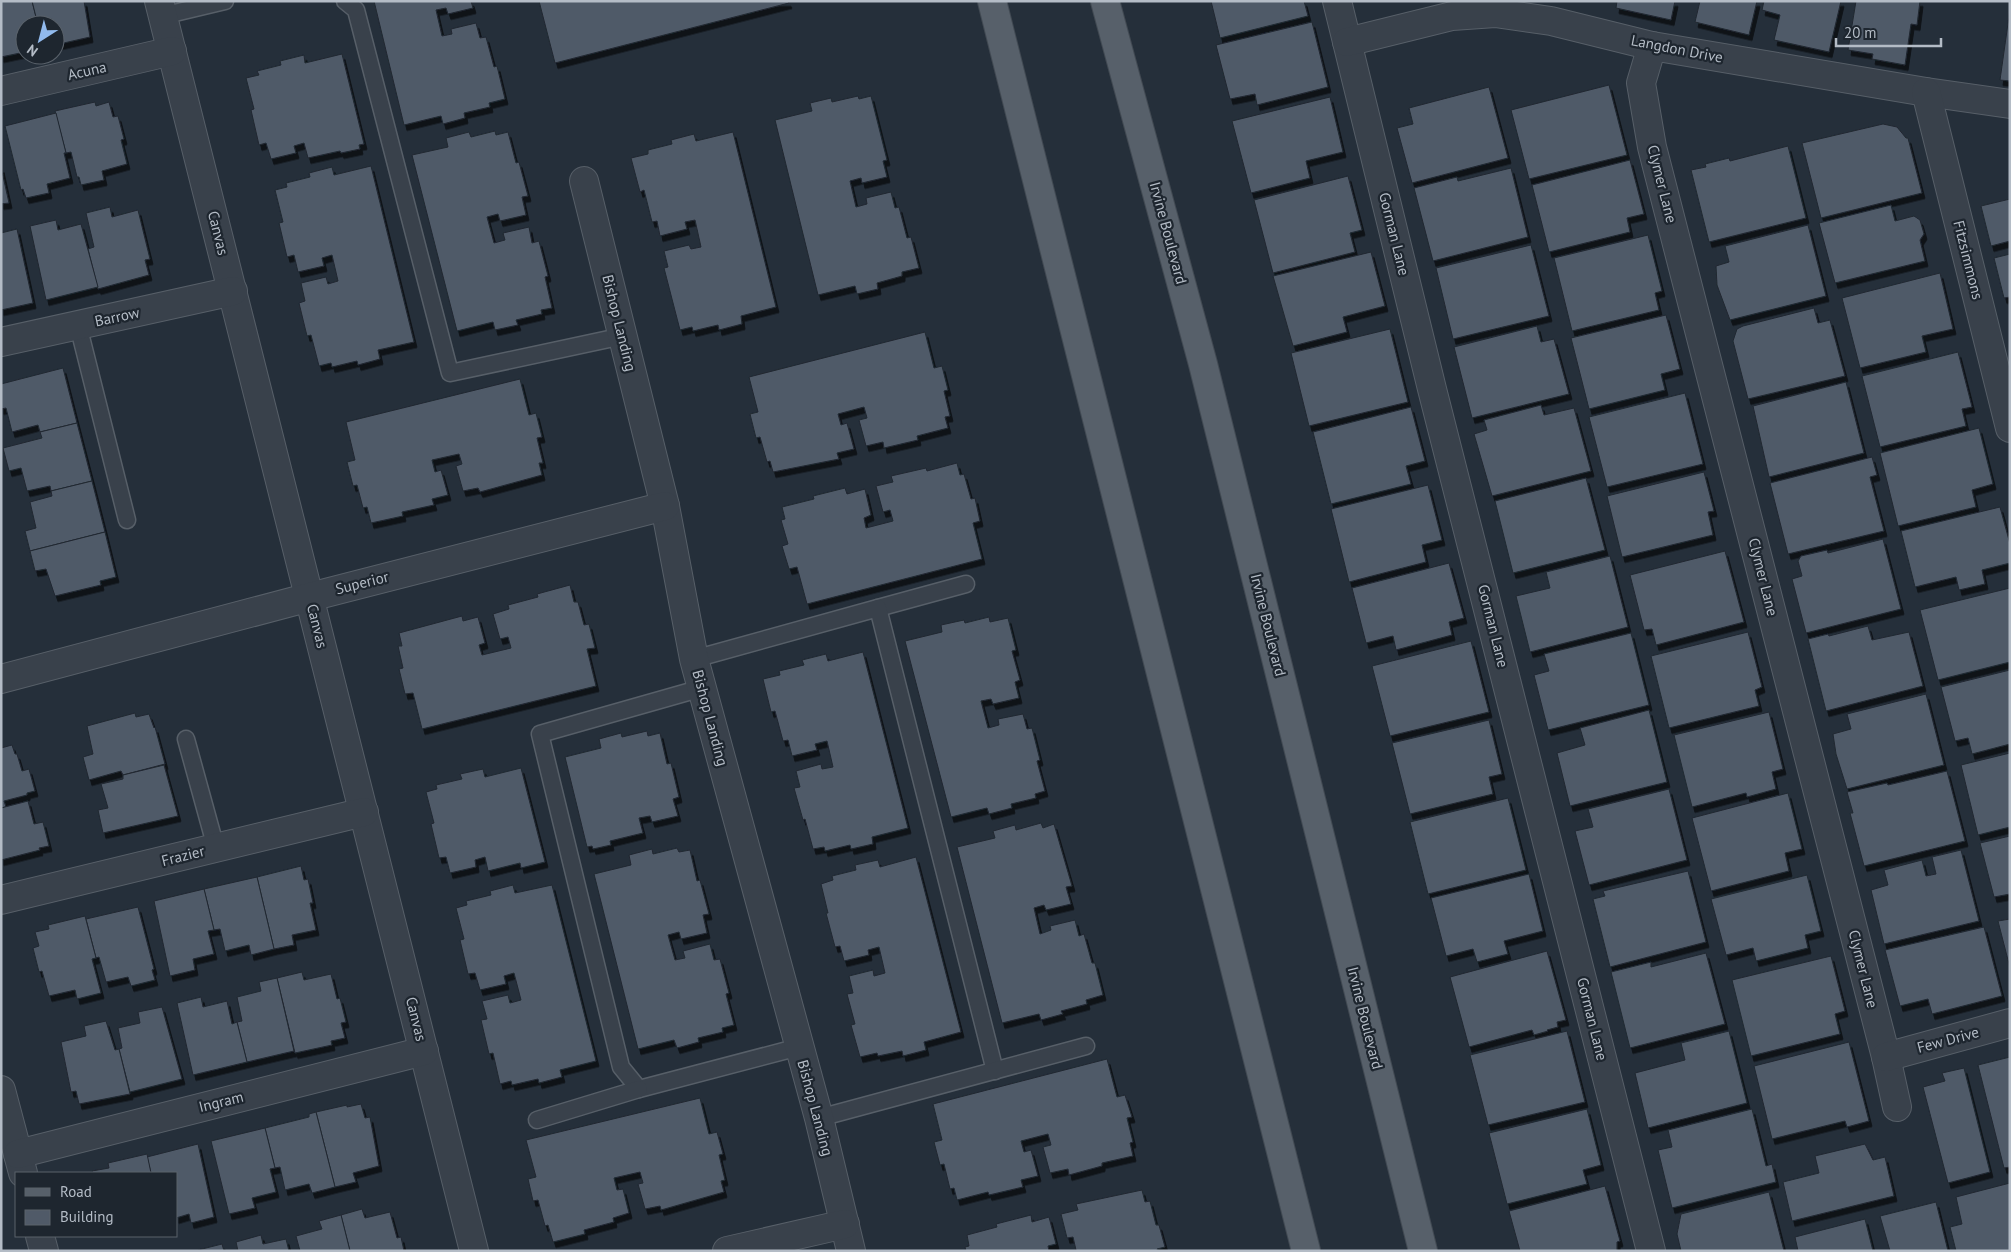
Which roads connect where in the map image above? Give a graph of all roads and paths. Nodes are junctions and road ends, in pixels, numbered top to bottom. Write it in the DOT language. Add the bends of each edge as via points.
graph roads {
  1 [pos="225,1"];
  2 [pos="345,1"];
  3 [pos="992,1"];
  4 [pos="1105,1"];
  5 [pos="1337,1"];
  6 [pos="161,8"];
  7 [pos="1346,42"];
  8 [pos="1652,46"];
  9 [pos="172,51"];
  10 [pos="1,90"];
  11 [pos="1926,92"];
  12 [pos="2010,104"];
  13 [pos="584,181"];
  14 [pos="233,291"];
  15 [pos="78,325"];
  16 [pos="623,336"];
  17 [pos="1,342"];
  18 [pos="2010,428"];
  19 [pos="665,506"];
  20 [pos="127,520"];
  21 [pos="966,584"];
  22 [pos="310,597"];
  23 [pos="878,608"];
  24 [pos="694,660"];
  25 [pos="1,679"];
  26 [pos="702,688"];
  27 [pos="186,739"];
  28 [pos="364,812"];
  29 [pos="216,848"];
  30 [pos="1,900"];
  31 [pos="2010,1023"];
  32 [pos="1086,1046"];
  33 [pos="799,1047"];
  34 [pos="424,1051"];
  35 [pos="1886,1057"];
  36 [pos="995,1070"];
  37 [pos="639,1089"];
  38 [pos="1,1090"];
  39 [pos="1897,1107"];
  40 [pos="819,1118"];
  41 [pos="537,1120"];
  42 [pos="21,1164"];
  43 [pos="845,1224"];
  44 [pos="40,1237"];
  45 [pos="44,1251"];
  46 [pos="474,1251"];
  47 [pos="728,1251"];
  48 [pos="852,1251"];
  49 [pos="1306,1251"];
  50 [pos="1423,1251"];
  51 [pos="1651,1251"];
  1 -- 6 [label="lane"];
  2 -- 16 [label="lane" via="356,10 450,374"];
  3 -- 49 [label="main road"];
  4 -- 50 [label="main road, Irvine Boulevard" via="1204,364"];
  5 -- 7 [label="street, Gorman Lane"];
  6 -- 9 [label="street, Canvas"];
  7 -- 8 [label="street, Langdon Drive" via="1452,16 1495,13 1551,20"];
  7 -- 51 [label="street, Gorman Lane"];
  8 -- 11 [label="street, Langdon Drive"];
  8 -- 35 [label="street, Clymer Lane" via="1641,82 1652,148"];
  9 -- 10 [label="street, Acuna"];
  9 -- 14 [label="street, Canvas"];
  11 -- 12 [label="street, Langdon Drive"];
  11 -- 18 [label="street, Fitzsimmons"];
  13 -- 16 [label="street, Bishop Landing"];
  14 -- 15 [label="street, Barrow"];
  14 -- 22 [label="street, Canvas"];
  15 -- 17 [label="street, Barrow"];
  15 -- 20 [label="lane"];
  16 -- 19 [label="street, Bishop Landing"];
  19 -- 22 [label="street, Superior"];
  19 -- 24 [label="street, Bishop Landing"];
  21 -- 23 [label="lane"];
  22 -- 25 [label="street, Superior"];
  22 -- 28 [label="street, Canvas"];
  23 -- 24 [label="lane"];
  23 -- 36 [label="lane"];
  24 -- 26 [label="street, Bishop Landing"];
  26 -- 33 [label="street, Bishop Landing"];
  26 -- 37 [label="lane" via="540,734 621,1067"];
  27 -- 29 [label="lane"];
  28 -- 29 [label="street, Frazier"];
  28 -- 34 [label="street, Canvas"];
  29 -- 30 [label="street, Frazier"];
  31 -- 35 [label="street, Few Drive"];
  32 -- 36 [label="lane"];
  33 -- 37 [label="lane"];
  33 -- 40 [label="street, Bishop Landing"];
  34 -- 42 [label="street, Ingram"];
  34 -- 46 [label="street, Canvas"];
  35 -- 39 [label="street, Clymer Lane"];
  36 -- 40 [label="lane"];
  37 -- 41 [label="lane"];
  38 -- 42 [label="street"];
  40 -- 43 [label="street, Bishop Landing"];
  43 -- 47 [label="street"];
  43 -- 48 [label="street, Bishop Landing"];
  44 -- 45 [label="street"];
}
